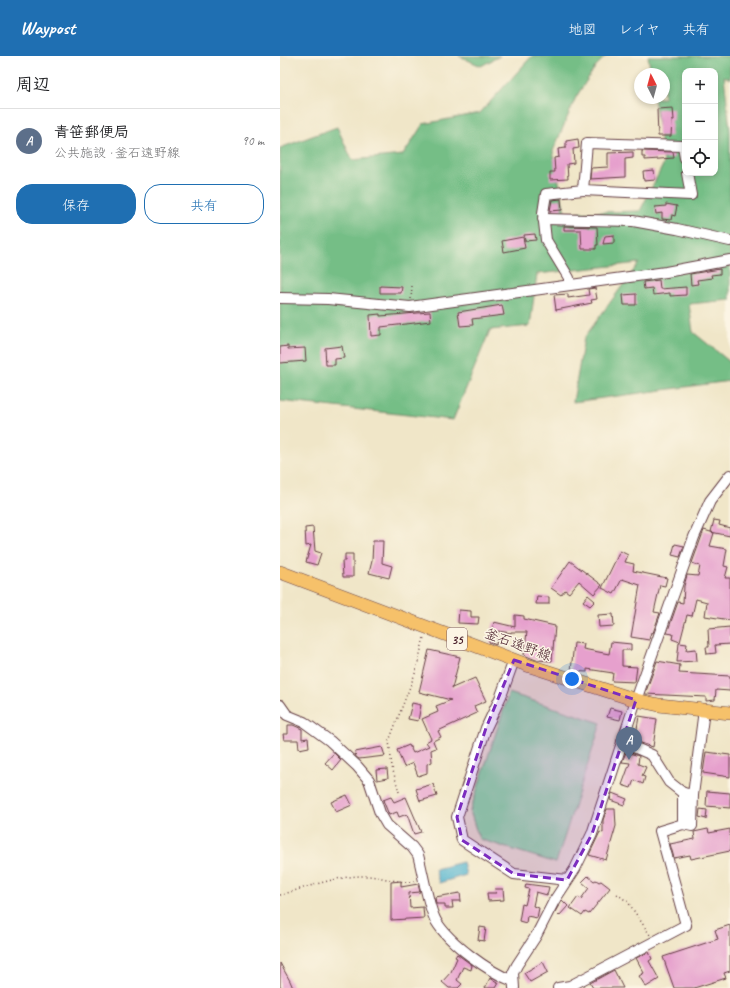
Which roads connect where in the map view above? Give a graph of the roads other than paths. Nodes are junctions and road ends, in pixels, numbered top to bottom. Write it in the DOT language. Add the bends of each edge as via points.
graph roads {
  1 [pos="682,146"];
  2 [pos="688,176"];
  3 [pos="583,190"];
  4 [pos="543,219"];
  5 [pos="730,241"];
  6 [pos="730,260"];
  7 [pos="569,285"];
  8 [pos="280,298"];
  9 [pos="730,475"];
  10 [pos="280,572"];
  11 [pos="514,660"];
  12 [pos="636,700"];
  13 [pos="280,705"];
  14 [pos="704,710"];
  15 [pos="730,713"];
  16 [pos="622,742"];
  17 [pos="688,794"];
  18 [pos="567,880"];
  19 [pos="513,985"];
  20 [pos="558,988"];
  1 -- 3 [label="street" via="587,143"];
  2 -- 3 [label="street" via="691,195"];
  3 -- 4 [label="street" via="546,194"];
  4 -- 5 [label="street" via="633,222 677,228"];
  4 -- 7 [label="street" via="546,240 569,278"];
  6 -- 7 [label="street" via="666,272"];
  7 -- 8 [label="street" via="410,307 328,299"];
  9 -- 12 [label="street" via="710,501 694,537"];
  10 -- 11 [label="main road, 釜石遠野線 / 35"];
  11 -- 12 [label="main road, 釜石遠野線 / 35"];
  11 -- 18 [label="street" via="486,728 457,818 462,840 514,874"];
  12 -- 14 [label="main road, 釜石遠野線 / 35"];
  12 -- 16 [label="street"];
  13 -- 19 [label="street" via="286,715 304,722 330,741 369,780 380,813 387,825 418,855 436,922 465,952"];
  14 -- 15 [label="main road, 釜石遠野線 / 35"];
  14 -- 17 [label="street"];
  16 -- 17 [label="street" via="652,755 669,782"];
  16 -- 18 [label="street" via="592,834"];
  17 -- 20 [label="street" via="683,824 660,831 686,925 570,986"];
  18 -- 19 [label="street" via="517,965"];
}
